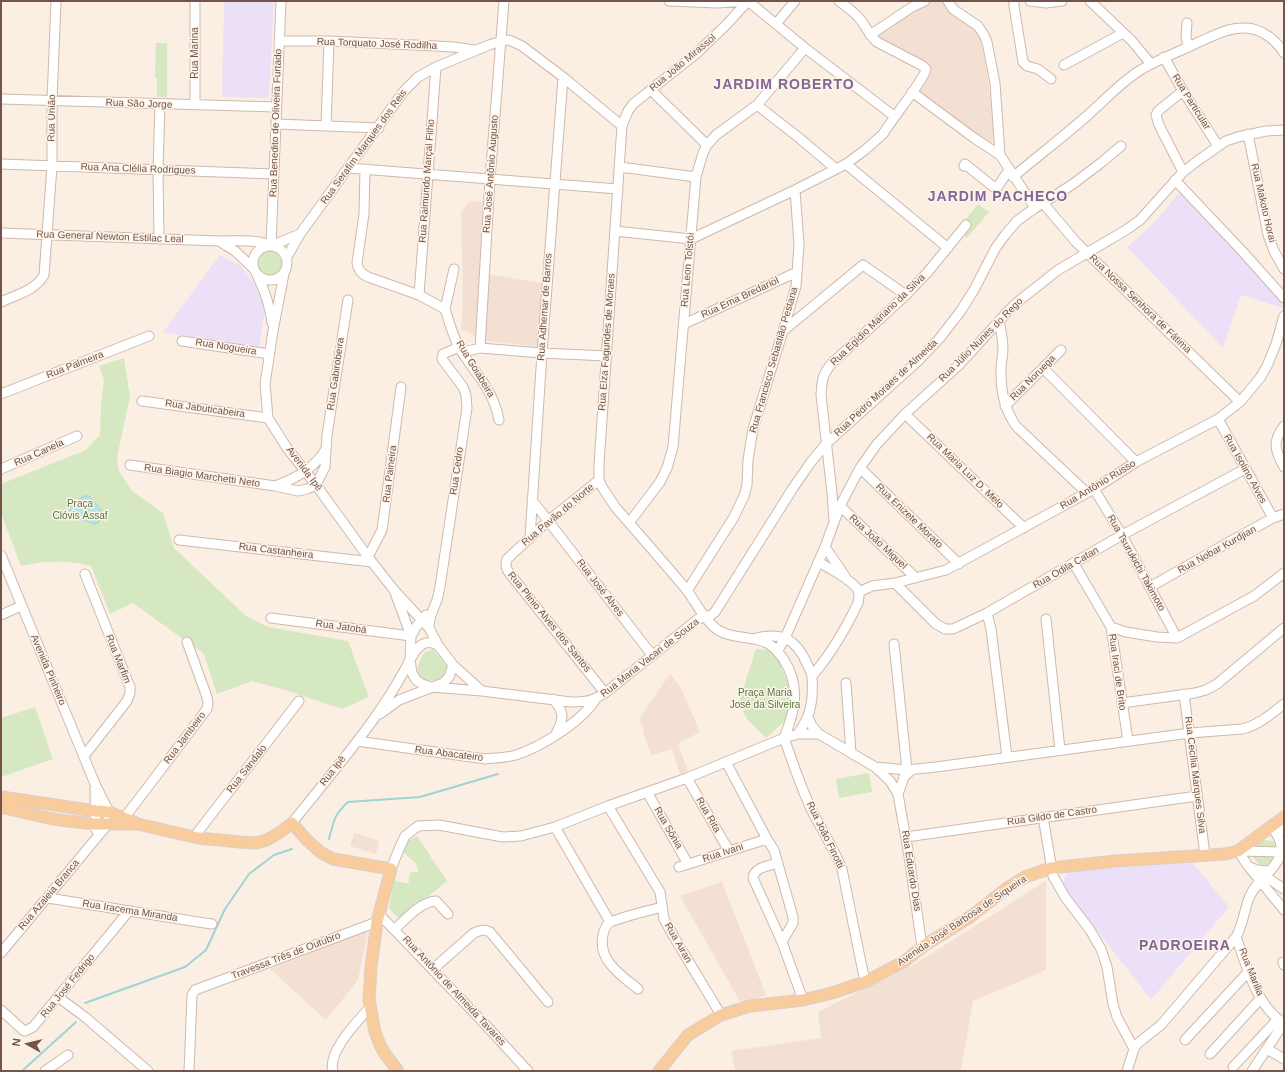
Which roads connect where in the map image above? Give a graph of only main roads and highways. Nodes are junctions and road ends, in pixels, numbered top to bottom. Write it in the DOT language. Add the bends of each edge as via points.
graph roads {
  1 [pos="1,797"];
  2 [pos="1,807"];
  3 [pos="123,821"];
  4 [pos="1278,822"];
  5 [pos="398,1071"];
  6 [pos="659,1071"];
  1 -- 3 [label="main road" via="109,812"];
  2 -- 3 [label="main road" via="38,816 95,824"];
  3 -- 5 [label="main road" via="194,837 240,842 268,840 292,823 320,852 333,859 391,869 378,917 371,967 370,1007 380,1045"];
  4 -- 6 [label="main road, Avenida José Barbosa de Siqueira" via="1238,851 1225,854 1051,868 1025,877 905,961 865,982 803,1000 749,1004 721,1015 688,1035"];
}
